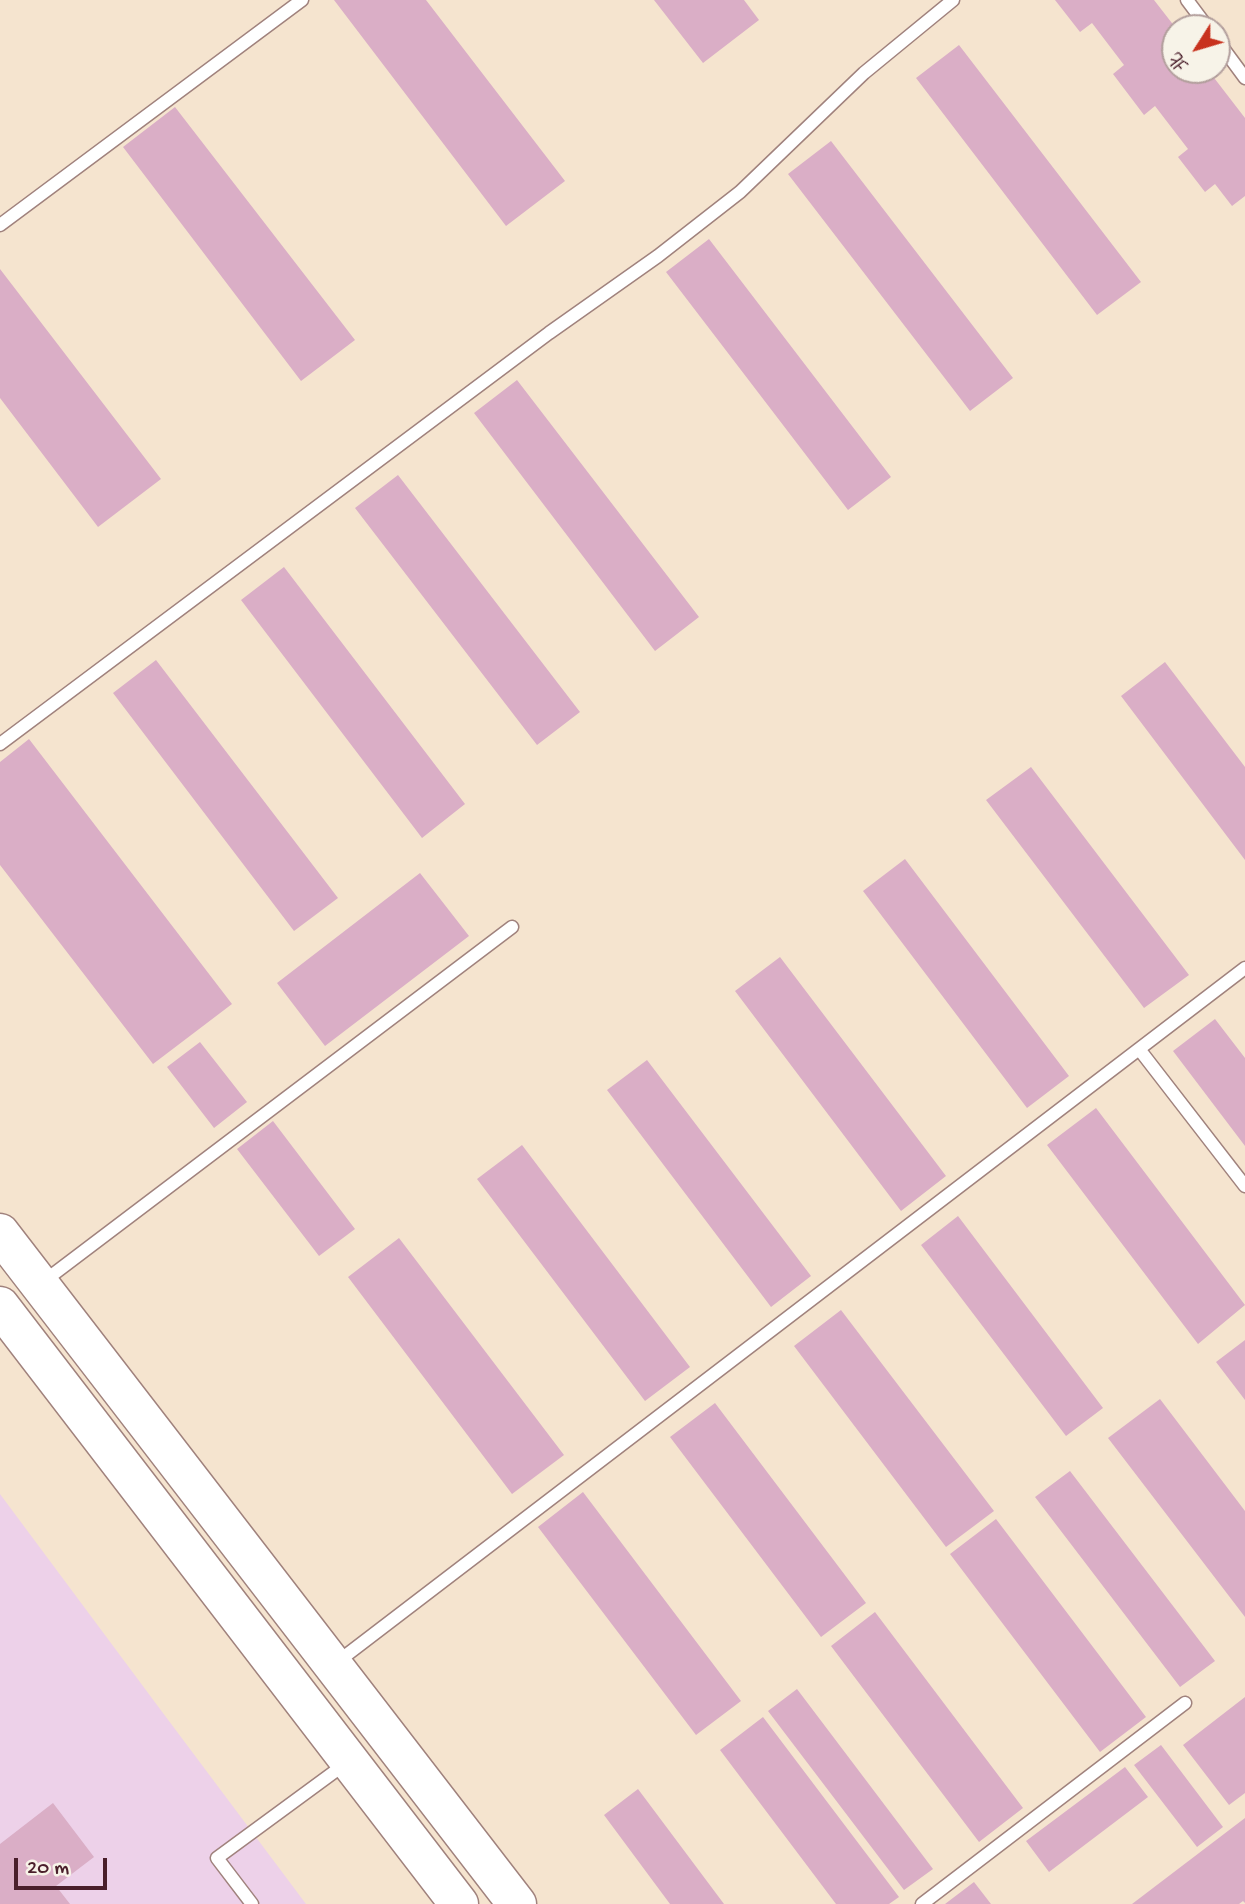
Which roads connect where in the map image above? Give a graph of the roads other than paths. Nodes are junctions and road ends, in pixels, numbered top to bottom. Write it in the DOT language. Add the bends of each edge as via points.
graph roads {
  1 [pos="302,0"];
  2 [pos="953,0"];
  3 [pos="1231,59"];
  4 [pos="1245,78"];
  5 [pos="0,225"];
  6 [pos="0,744"];
  7 [pos="512,927"];
  8 [pos="1245,968"];
  9 [pos="1139,1049"];
  10 [pos="1245,1186"];
  11 [pos="0,1233"];
  12 [pos="40,1284"];
  13 [pos="0,1306"];
  14 [pos="333,1665"];
  15 [pos="1185,1703"];
  16 [pos="349,1760"];
  17 [pos="252,1904"];
  18 [pos="459,1904"];
  19 [pos="517,1904"];
  20 [pos="922,1904"];
  1 -- 5 [label="lane"];
  2 -- 6 [label="lane" via="864,73 740,192 659,256 549,333"];
  3 -- 4 [label="lane"];
  7 -- 12 [label="lane"];
  8 -- 9 [label="lane"];
  9 -- 10 [label="lane"];
  9 -- 14 [label="lane"];
  11 -- 12 [label="main road"];
  12 -- 14 [label="main road"];
  13 -- 16 [label="main road"];
  14 -- 19 [label="main road"];
  15 -- 20 [label="lane"];
  16 -- 17 [label="lane" via="217,1858"];
  16 -- 18 [label="main road"];
}
